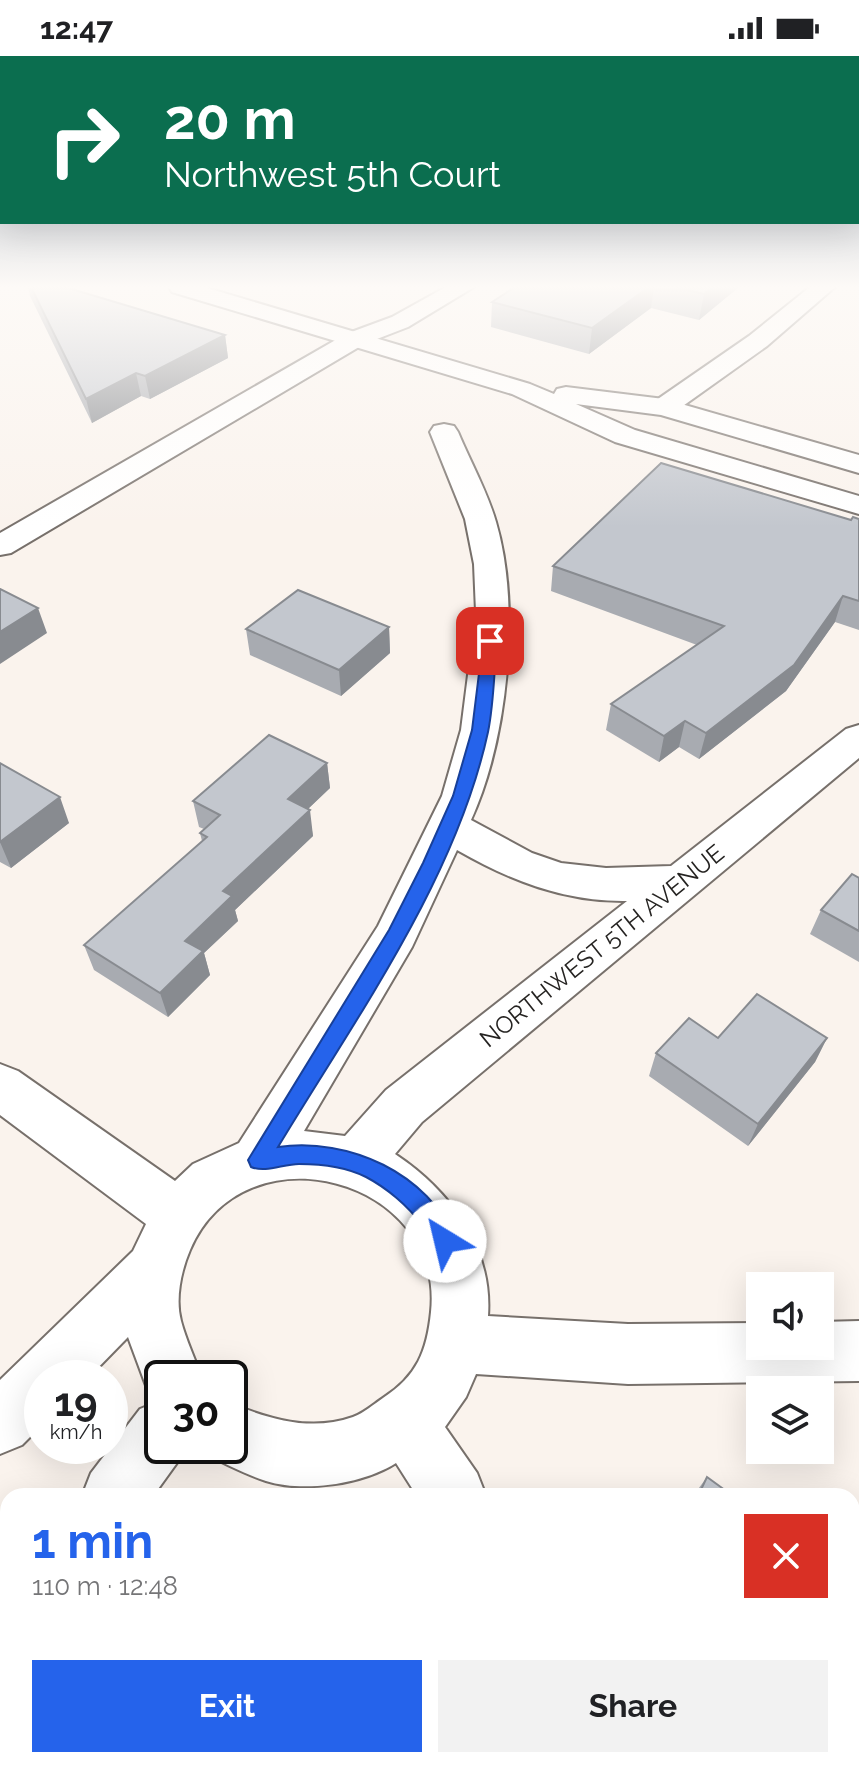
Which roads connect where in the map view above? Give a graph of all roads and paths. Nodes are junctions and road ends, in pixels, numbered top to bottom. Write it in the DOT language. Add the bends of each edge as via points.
graph roads {
  1 [pos="307,367"];
  2 [pos="448,367"];
  3 [pos="721,367"];
  4 [pos="521,389"];
  5 [pos="664,407"];
  6 [pos="444,432"];
  7 [pos="859,464"];
  8 [pos="859,505"];
  9 [pos="0,546"];
  10 [pos="859,738"];
  11 [pos="449,826"];
  12 [pos="680,882"];
  13 [pos="0,1086"];
  14 [pos="258,1160"];
  15 [pos="354,1164"];
  16 [pos="178,1215"];
  17 [pos="153,1271"];
  18 [pos="457,1343"];
  19 [pos="859,1351"];
  20 [pos="64,1360"];
  21 [pos="166,1360"];
  22 [pos="24,1400"];
  23 [pos="404,1420"];
  24 [pos="0,1423"];
  25 [pos="248,1442"];
  26 [pos="144,1455"];
  27 [pos="120,1488"];
  28 [pos="449,1488"];
  1 -- 9 [label="street"];
  2 -- 4 [label="street"];
  3 -- 5 [label="street"];
  4 -- 5 [label="street"];
  4 -- 8 [label="street" via="625,436"];
  5 -- 7 [label="street"];
  6 -- 11 [label="street" via="480,519 493,612 480,730"];
  10 -- 12 [label="street, NORTHWEST 5TH AVENUE"];
  11 -- 12 [label="street" via="506,858 561,879 615,885"];
  11 -- 14 [label="street" via="396,935"];
  12 -- 15 [label="street, NORTHWEST 5TH AVENUE" via="404,1106"];
  13 -- 16 [label="street"];
  14 -- 15 [label="street" via="298,1154"];
  14 -- 16 [label="street" via="212,1182"];
  15 -- 18 [label="street" via="372,1169 405,1191 445,1241 461,1297"];
  16 -- 17 [label="street"];
  17 -- 20 [label="street"];
  17 -- 21 [label="street" via="151,1319"];
  18 -- 19 [label="street" via="628,1354"];
  18 -- 23 [label="street" via="445,1376 420,1411"];
  22 -- 24 [label="street"];
  23 -- 25 [label="street" via="367,1445 325,1455 269,1451"];
  23 -- 28 [label="street"];
  26 -- 27 [label="street"];
}
